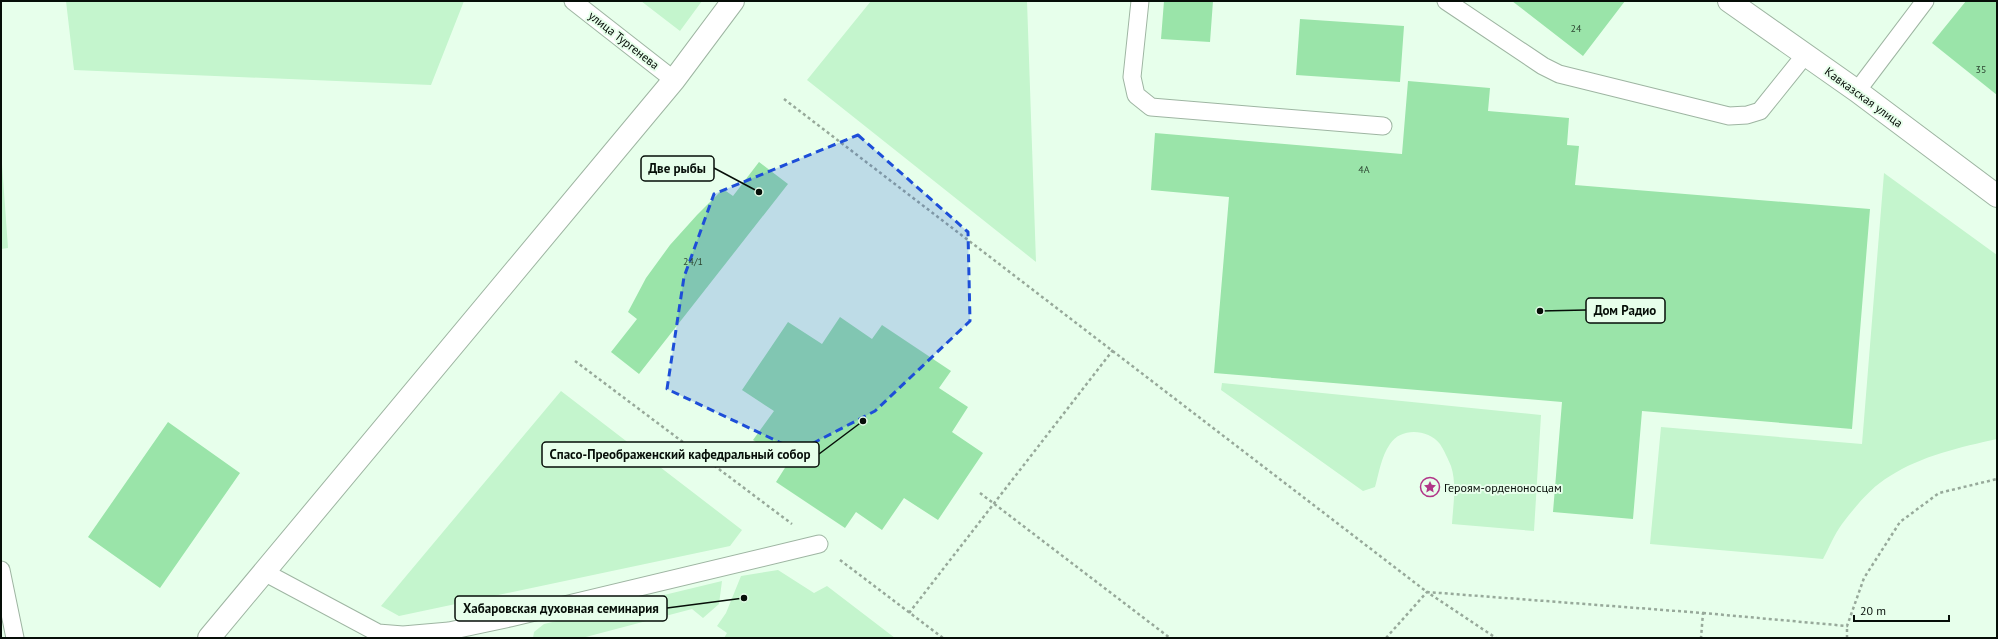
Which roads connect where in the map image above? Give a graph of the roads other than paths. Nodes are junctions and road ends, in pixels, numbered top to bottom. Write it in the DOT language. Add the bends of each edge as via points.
graph roads {
  1 [pos="573,1"];
  2 [pos="733,1"];
  3 [pos="1140,1"];
  4 [pos="1446,1"];
  5 [pos="1729,1"];
  6 [pos="1925,1"];
  7 [pos="1805,55"];
  8 [pos="674,80"];
  9 [pos="1857,91"];
  10 [pos="1383,126"];
  11 [pos="1997,196"];
  12 [pos="819,544"];
  13 [pos="1,570"];
  14 [pos="264,572"];
  15 [pos="15,638"];
  16 [pos="209,638"];
  1 -- 8 [label="lane, улица Тургенева"];
  2 -- 8 [label="street"];
  3 -- 10 [label="lane" via="1132,78 1136,95 1151,107"];
  4 -- 7 [label="lane" via="1559,74 1728,116 1760,111"];
  5 -- 7 [label="street, Кавказская улица"];
  6 -- 9 [label="lane"];
  7 -- 9 [label="street, Кавказская улица"];
  8 -- 14 [label="street"];
  9 -- 11 [label="street, Кавказская улица"];
  12 -- 14 [label="lane" via="502,620 449,631 403,635 378,632"];
  13 -- 15 [label="lane"];
  14 -- 16 [label="street"];
}
